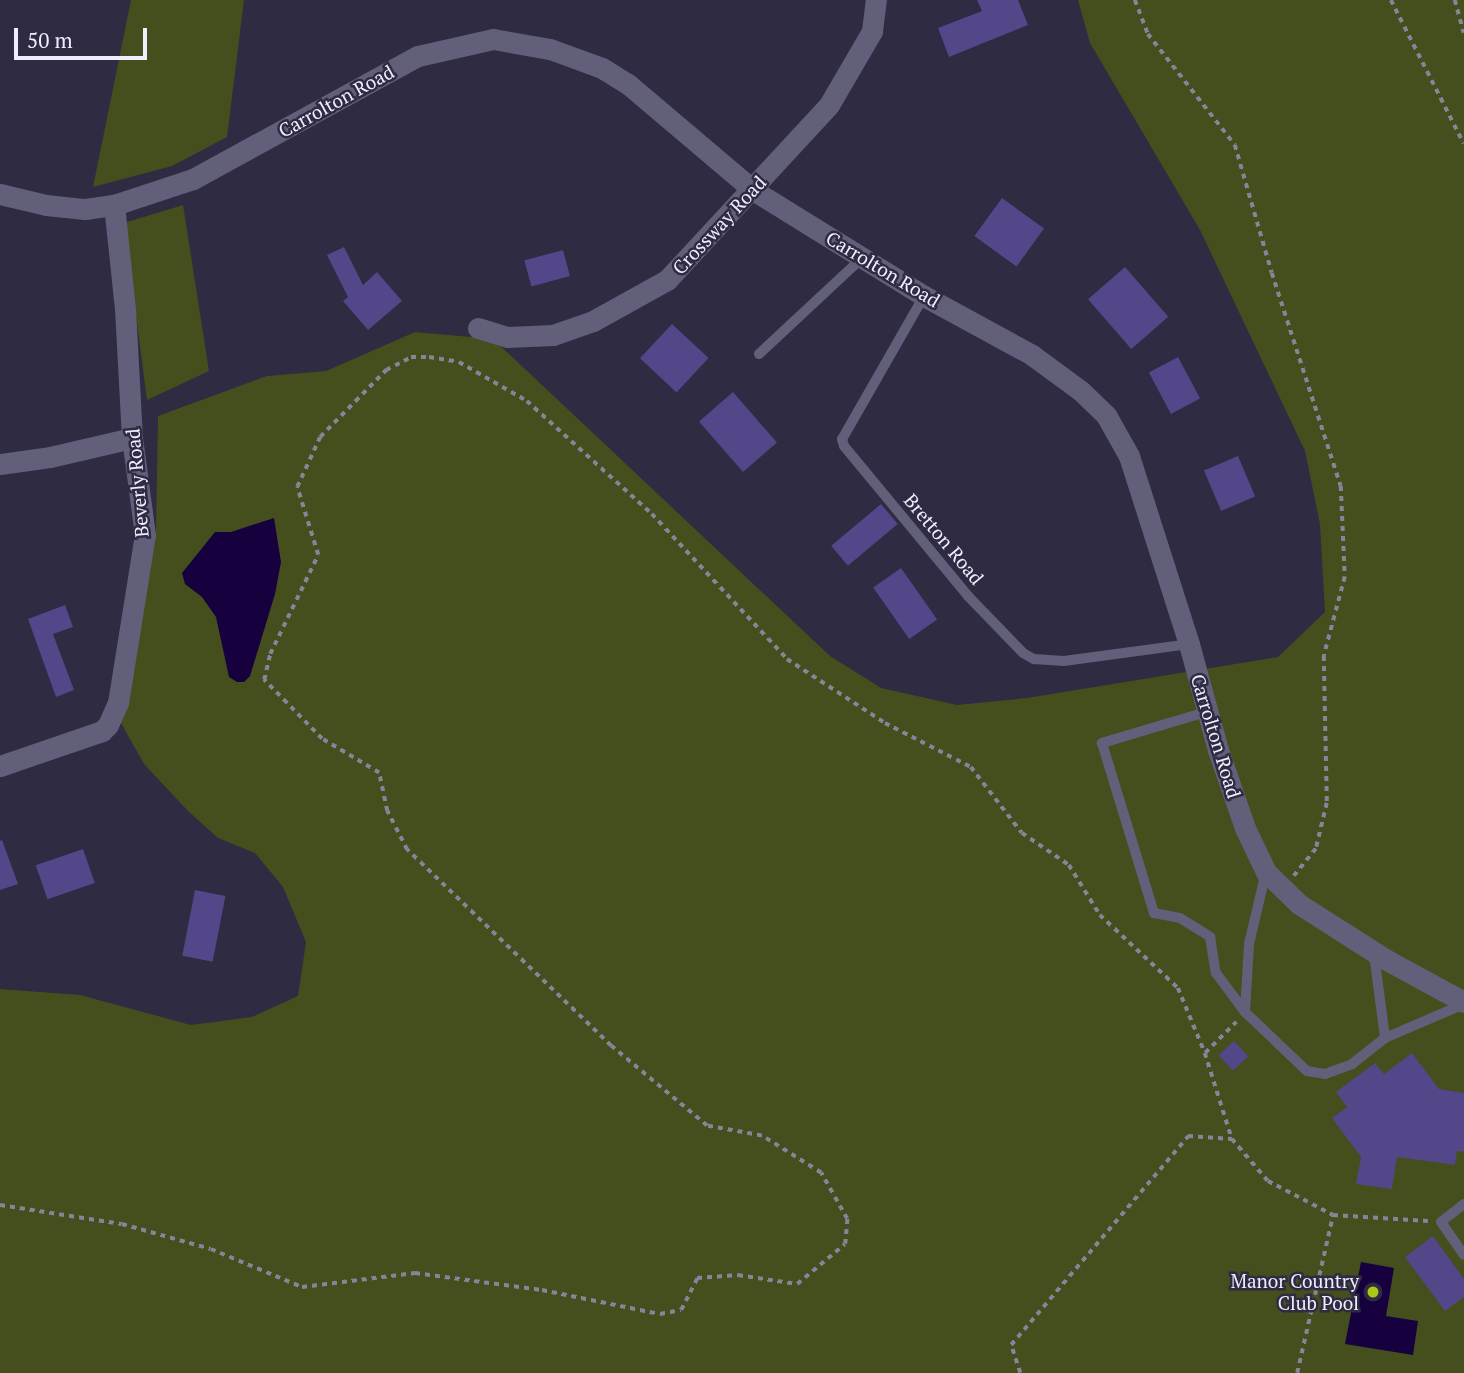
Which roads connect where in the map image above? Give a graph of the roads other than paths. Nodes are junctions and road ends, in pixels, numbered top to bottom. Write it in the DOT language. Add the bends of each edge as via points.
graph roads {
  1 [pos="876,0"];
  2 [pos="753,190"];
  3 [pos="0,194"];
  4 [pos="114,205"];
  5 [pos="862,258"];
  6 [pos="924,296"];
  7 [pos="478,328"];
  8 [pos="759,354"];
  9 [pos="132,438"];
  10 [pos="0,464"];
  11 [pos="1189,644"];
  12 [pos="1206,712"];
  13 [pos="0,766"];
  14 [pos="1266,872"];
  15 [pos="1374,952"];
  16 [pos="1464,1003"];
  17 [pos="1245,1012"];
  18 [pos="1385,1038"];
  19 [pos="1464,1204"];
  20 [pos="1464,1255"];
  1 -- 2 [label="street, Crossway Road" via="872,31 829,105"];
  2 -- 4 [label="street, Carrolton Road" via="628,84 602,68 550,49 493,40 418,56 193,179"];
  2 -- 5 [label="street, Carrolton Road"];
  2 -- 7 [label="street, Crossway Road" via="667,280 593,321 553,335 507,337"];
  3 -- 4 [label="street, Carrolton Road" via="72,208"];
  4 -- 9 [label="street, Beverly Road"];
  5 -- 6 [label="street, Carrolton Road"];
  5 -- 8 [label="lane"];
  6 -- 11 [label="street, Carrolton Road" via="1032,355 1107,415 1129,456"];
  6 -- 11 [label="lane, Bretton Road" via="842,439 844,446 968,596 1023,653 1049,661 1084,660"];
  9 -- 10 [label="street"];
  9 -- 13 [label="street, Beverly Road" via="145,535 118,703 102,731"];
  11 -- 12 [label="street, Carrolton Road"];
  12 -- 14 [label="street, Carrolton Road" via="1245,828"];
  12 -- 17 [label="lane" via="1102,743 1154,914 1180,918 1210,937 1216,973"];
  14 -- 15 [label="street, Carrolton Road" via="1299,904"];
  14 -- 17 [label="lane" via="1249,944"];
  15 -- 16 [label="street, Carrolton Road"];
  15 -- 18 [label="lane"];
  16 -- 18 [label="lane"];
  17 -- 18 [label="lane" via="1307,1071 1325,1074 1352,1064"];
  19 -- 20 [label="lane" via="1441,1222"];
}
